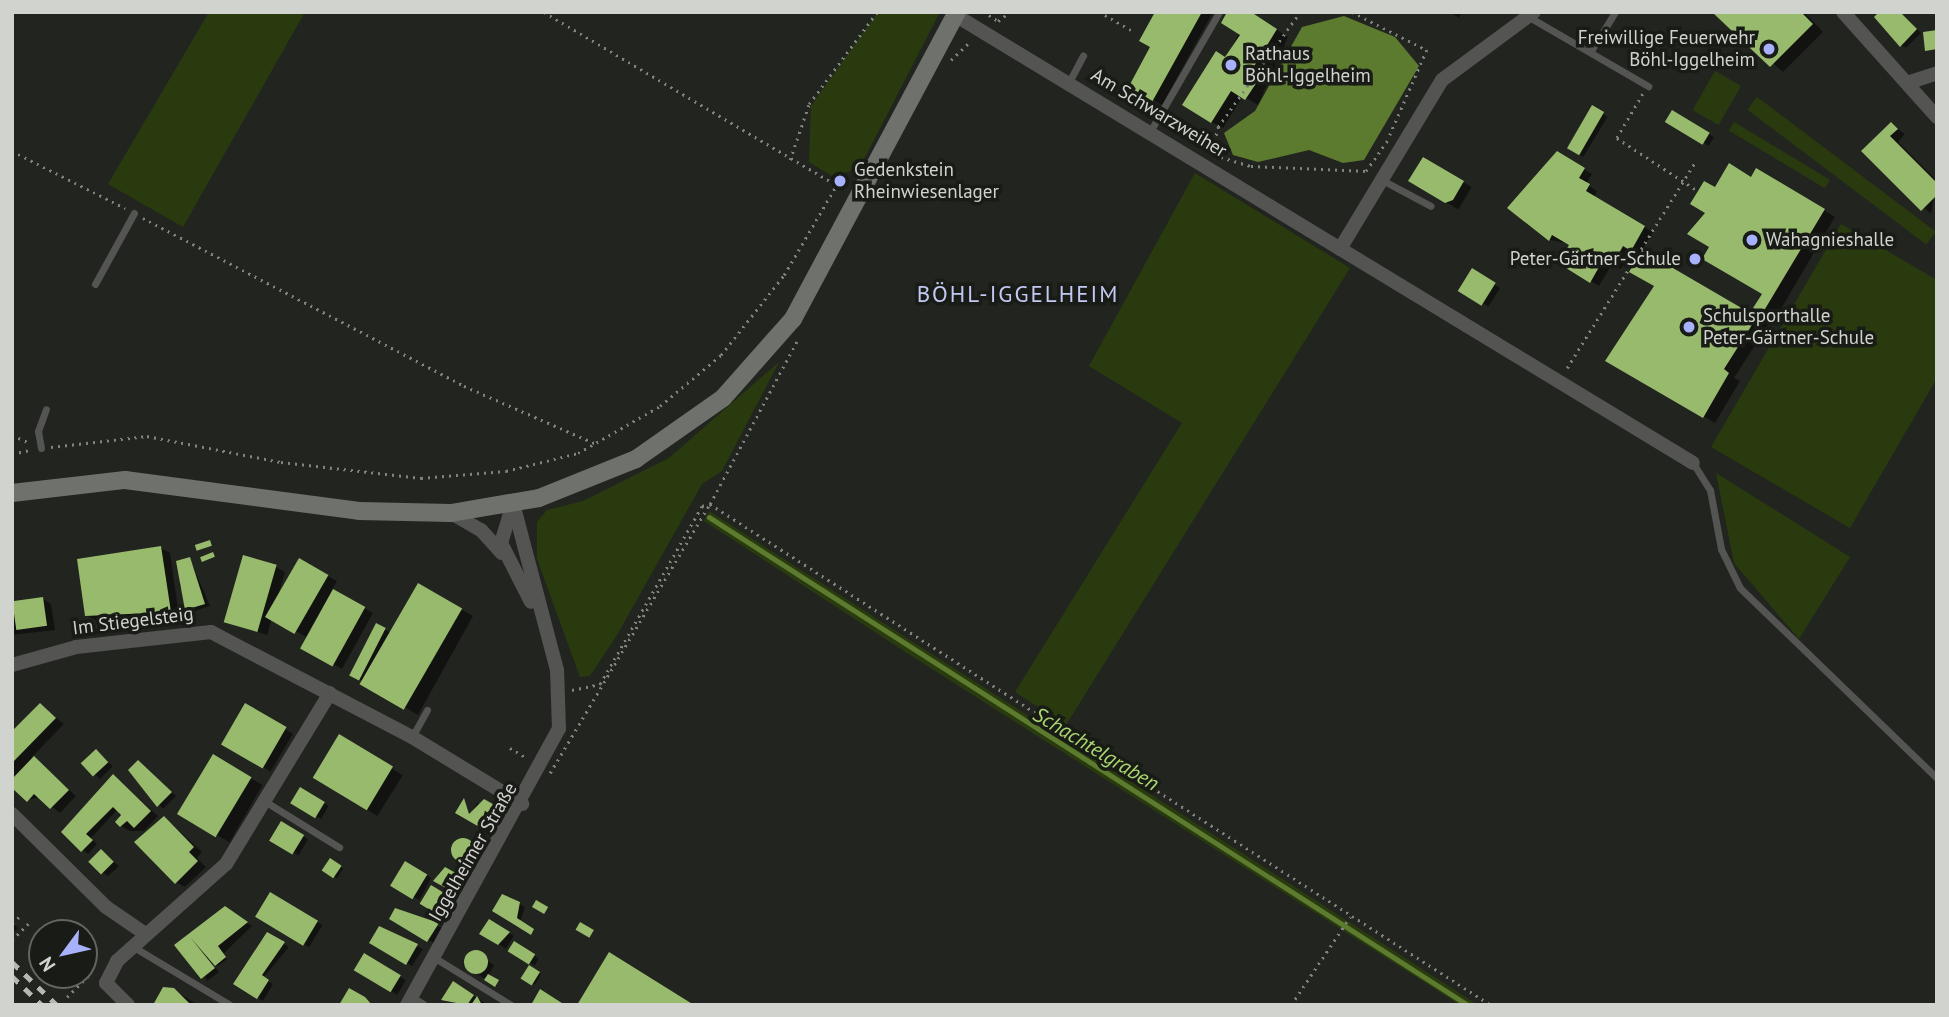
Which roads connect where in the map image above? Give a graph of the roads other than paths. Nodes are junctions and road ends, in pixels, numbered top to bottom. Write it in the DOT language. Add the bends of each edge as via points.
graph roads {
  1 [pos="1219,12"];
  2 [pos="1615,12"];
  3 [pos="1843,12"];
  4 [pos="956,13"];
  5 [pos="1531,14"];
  6 [pos="1591,51"];
  7 [pos="1083,57"];
  8 [pos="1937,73"];
  9 [pos="1069,82"];
  10 [pos="1907,83"];
  11 [pos="1648,86"];
  12 [pos="1937,117"];
  13 [pos="1151,130"];
  14 [pos="1384,174"];
  15 [pos="1431,206"];
  16 [pos="134,213"];
  17 [pos="1340,249"];
  18 [pos="95,284"];
  19 [pos="46,409"];
  20 [pos="41,447"];
  21 [pos="1693,463"];
  22 [pos="12,494"];
  23 [pos="513,504"];
  24 [pos="452,513"];
  25 [pos="504,557"];
  26 [pos="539,615"];
  27 [pos="12,665"];
  28 [pos="330,693"];
  29 [pos="427,710"];
  30 [pos="412,737"];
  31 [pos="1937,778"];
  32 [pos="266,802"];
  33 [pos="522,804"];
  34 [pos="12,814"];
  35 [pos="339,847"];
  36 [pos="144,933"];
  37 [pos="131,946"];
  38 [pos="435,958"];
  39 [pos="409,1001"];
  40 [pos="128,1005"];
  41 [pos="230,1005"];
  42 [pos="425,1005"];
  43 [pos="511,1005"];
  1 -- 13 [label="lane"];
  2 -- 6 [label="lane"];
  3 -- 10 [label="street"];
  4 -- 9 [label="street, Am Schwarzweiher"];
  4 -- 23 [label="main road" via="862,198 793,319 723,398 625,464"];
  5 -- 6 [label="lane"];
  5 -- 14 [label="street" via="1449,72"];
  6 -- 11 [label="lane"];
  7 -- 9 [label="lane"];
  8 -- 10 [label="street"];
  9 -- 13 [label="street, Am Schwarzweiher"];
  10 -- 12 [label="street"];
  13 -- 17 [label="street, Am Schwarzweiher" via="1215,161"];
  14 -- 15 [label="lane"];
  14 -- 17 [label="street"];
  16 -- 18 [label="lane"];
  17 -- 21 [label="street, Am Schwarzweiher"];
  19 -- 20 [label="lane" via="38,431"];
  21 -- 31 [label="lane" via="1710,490 1721,549 1740,588"];
  22 -- 24 [label="main road" via="125,480 379,513"];
  23 -- 24 [label="main road"];
  23 -- 25 [label="street" via="501,528"];
  23 -- 26 [label="street"];
  24 -- 25 [label="street" via="481,530"];
  25 -- 26 [label="street"];
  26 -- 33 [label="street, Iggelheimer Straße" via="561,691 562,713 554,746"];
  27 -- 28 [label="street, Im Stiegelsteig" via="47,652 211,632"];
  28 -- 30 [label="street, Im Stiegelsteig"];
  28 -- 32 [label="street"];
  29 -- 30 [label="lane"];
  30 -- 33 [label="street, Im Stiegelsteig"];
  32 -- 35 [label="lane"];
  32 -- 36 [label="street" via="226,864"];
  33 -- 38 [label="street, Iggelheimer Straße"];
  34 -- 36 [label="street" via="106,907"];
  36 -- 37 [label="street"];
  37 -- 40 [label="street" via="106,984"];
  37 -- 41 [label="lane"];
  38 -- 39 [label="street, Iggelheimer Straße"];
  38 -- 43 [label="lane"];
  39 -- 42 [label="lane"];
}
